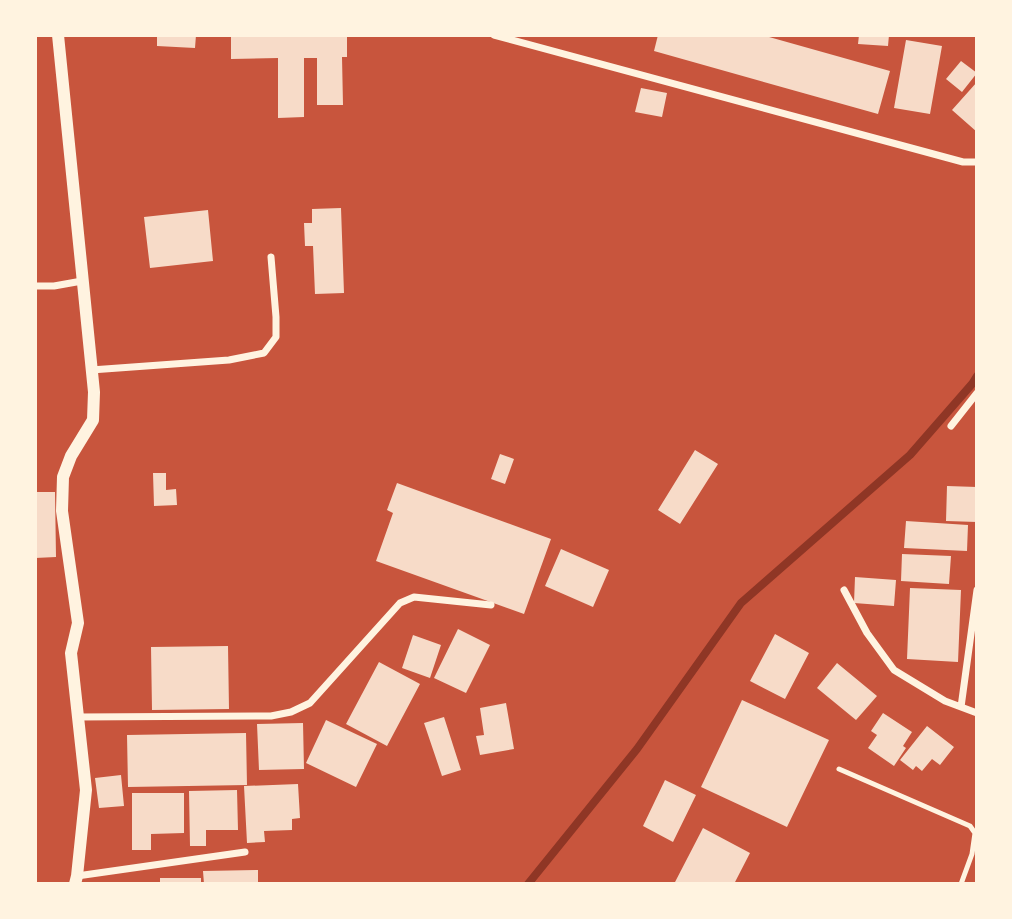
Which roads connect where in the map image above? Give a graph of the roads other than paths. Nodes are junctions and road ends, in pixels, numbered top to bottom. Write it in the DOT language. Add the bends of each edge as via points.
graph roads {
  1 [pos="58,35"];
  2 [pos="494,35"];
  3 [pos="515,38"];
  4 [pos="977,162"];
  5 [pos="271,257"];
  6 [pos="82,281"];
  7 [pos="35,286"];
  8 [pos="91,370"];
  9 [pos="977,393"];
  10 [pos="951,426"];
  11 [pos="844,590"];
  12 [pos="977,590"];
  13 [pos="491,605"];
  14 [pos="961,708"];
  15 [pos="977,713"];
  16 [pos="78,717"];
  17 [pos="839,769"];
  18 [pos="245,852"];
  19 [pos="76,880"];
  20 [pos="961,884"];
  1 -- 6 [label="street"];
  2 -- 3 [label="street"];
  3 -- 4 [label="street" via="963,162"];
  5 -- 8 [label="street" via="276,337 264,353 229,360"];
  6 -- 7 [label="street"];
  6 -- 8 [label="street"];
  8 -- 16 [label="street" via="93,420 63,477 62,511 78,622 71,653"];
  9 -- 10 [label="street"];
  11 -- 14 [label="street" via="894,670"];
  12 -- 14 [label="street"];
  13 -- 16 [label="street" via="414,597 400,603 310,703 291,712 271,716"];
  14 -- 15 [label="street"];
  16 -- 19 [label="street" via="86,790"];
  17 -- 20 [label="lane" via="970,826 975,833 972,854"];
  18 -- 19 [label="street"];
}
